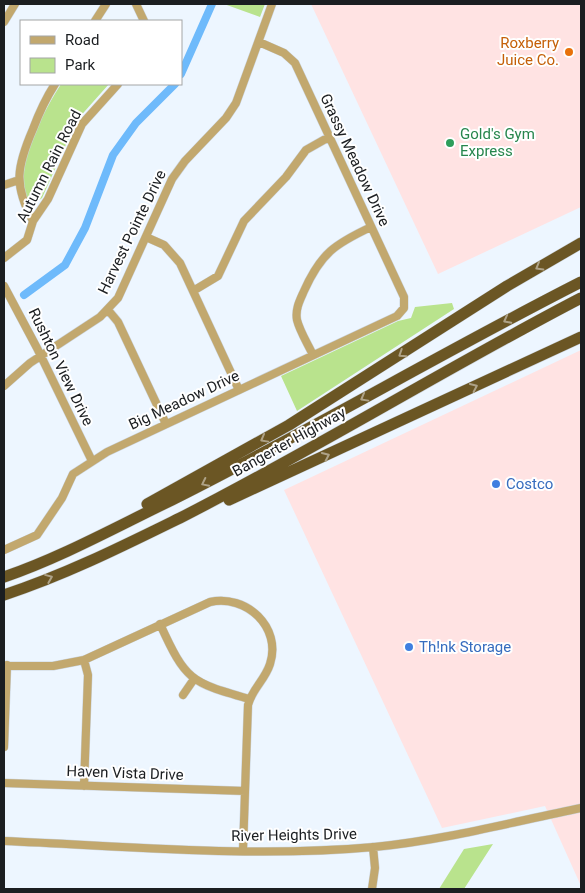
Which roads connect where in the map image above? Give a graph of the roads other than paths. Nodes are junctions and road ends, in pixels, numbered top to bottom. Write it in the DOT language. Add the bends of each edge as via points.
graph roads {
  1 [pos="15,4"];
  2 [pos="106,4"];
  3 [pos="136,4"];
  4 [pos="272,4"];
  5 [pos="96,20"];
  6 [pos="144,20"];
  7 [pos="4,22"];
  8 [pos="258,42"];
  9 [pos="54,85"];
  10 [pos="117,85"];
  11 [pos="329,137"];
  12 [pos="19,180"];
  13 [pos="6,182"];
  14 [pos="33,221"];
  15 [pos="371,227"];
  16 [pos="146,237"];
  17 [pos="581,243"];
  18 [pos="4,258"];
  19 [pos="581,282"];
  20 [pos="4,286"];
  21 [pos="193,291"];
  22 [pos="581,298"];
  23 [pos="404,308"];
  24 [pos="108,310"];
  25 [pos="581,336"];
  26 [pos="313,355"];
  27 [pos="41,356"];
  28 [pos="4,386"];
  29 [pos="239,390"];
  30 [pos="166,424"];
  31 [pos="92,461"];
  32 [pos="80,546"];
  33 [pos="122,546"];
  34 [pos="4,550"];
  35 [pos="4,577"];
  36 [pos="4,595"];
  37 [pos="160,624"];
  38 [pos="84,660"];
  39 [pos="5,666"];
  40 [pos="194,679"];
  41 [pos="182,695"];
  42 [pos="249,699"];
  43 [pos="4,747"];
  44 [pos="4,783"];
  45 [pos="84,786"];
  46 [pos="245,792"];
  47 [pos="581,808"];
  48 [pos="4,841"];
  49 [pos="373,847"];
  50 [pos="243,850"];
  51 [pos="372,889"];
  1 -- 7 [label="street"];
  2 -- 5 [label="street"];
  3 -- 6 [label="street"];
  4 -- 8 [label="street, Harvest Pointe Drive"];
  8 -- 11 [label="street, Grassy Meadow Drive" via="292,60"];
  8 -- 16 [label="street, Harvest Pointe Drive" via="231,111 176,172"];
  9 -- 12 [label="street" via="21,157"];
  10 -- 14 [label="street, Autumn Rain Road" via="82,124 48,199"];
  11 -- 15 [label="street, Grassy Meadow Drive"];
  11 -- 21 [label="street" via="306,150 286,177 244,221 220,272"];
  12 -- 13 [label="street"];
  12 -- 14 [label="street" via="24,204"];
  14 -- 18 [label="street, Autumn Rain Road" via="26,242"];
  15 -- 23 [label="street, Grassy Meadow Drive" via="404,297"];
  15 -- 26 [label="street" via="332,248 313,271 297,314"];
  16 -- 21 [label="street" via="159,242 173,254"];
  16 -- 24 [label="street, Harvest Pointe Drive" via="121,293"];
  17 -- 32 [label="highway, one-way" via="507,286 297,420 121,519"];
  19 -- 32 [label="highway, Bangerter Highway, one-way" via="253,460"];
  20 -- 27 [label="street, Rushton View Drive"];
  21 -- 29 [label="street"];
  22 -- 33 [label="highway, Bangerter Highway" via="449,368 243,485"];
  23 -- 26 [label="street, Big Meadow Drive" via="397,316"];
  24 -- 27 [label="street, Harvest Pointe Drive"];
  24 -- 30 [label="street" via="118,322"];
  33 -- 25 [label="highway, one-way" via="255,489"];
  26 -- 29 [label="street, Big Meadow Drive"];
  27 -- 28 [label="street, Harvest Pointe Drive"];
  27 -- 31 [label="street, Rushton View Drive"];
  29 -- 30 [label="street, Big Meadow Drive"];
  30 -- 31 [label="street, Big Meadow Drive"];
  31 -- 34 [label="street, Big Meadow Drive" via="74,474 37,535"];
  32 -- 35 [label="highway, Bangerter Highway"];
  36 -- 33 [label="highway, Bangerter Highway, one-way"];
  37 -- 38 [label="street"];
  37 -- 40 [label="street" via="179,663"];
  37 -- 42 [label="street" via="200,605 220,600 238,602 255,612 268,630 272,650 267,671"];
  38 -- 39 [label="street" via="52,666"];
  38 -- 45 [label="street" via="88,672"];
  39 -- 43 [label="street"];
  40 -- 41 [label="street"];
  40 -- 42 [label="street"];
  42 -- 46 [label="street"];
  44 -- 45 [label="street, Haven Vista Drive"];
  45 -- 46 [label="street, Haven Vista Drive"];
  46 -- 50 [label="street"];
  47 -- 49 [label="street, River Heights Drive" via="479,832"];
  48 -- 50 [label="street, River Heights Drive"];
  49 -- 50 [label="street, River Heights Drive"];
  49 -- 51 [label="street"];
}
